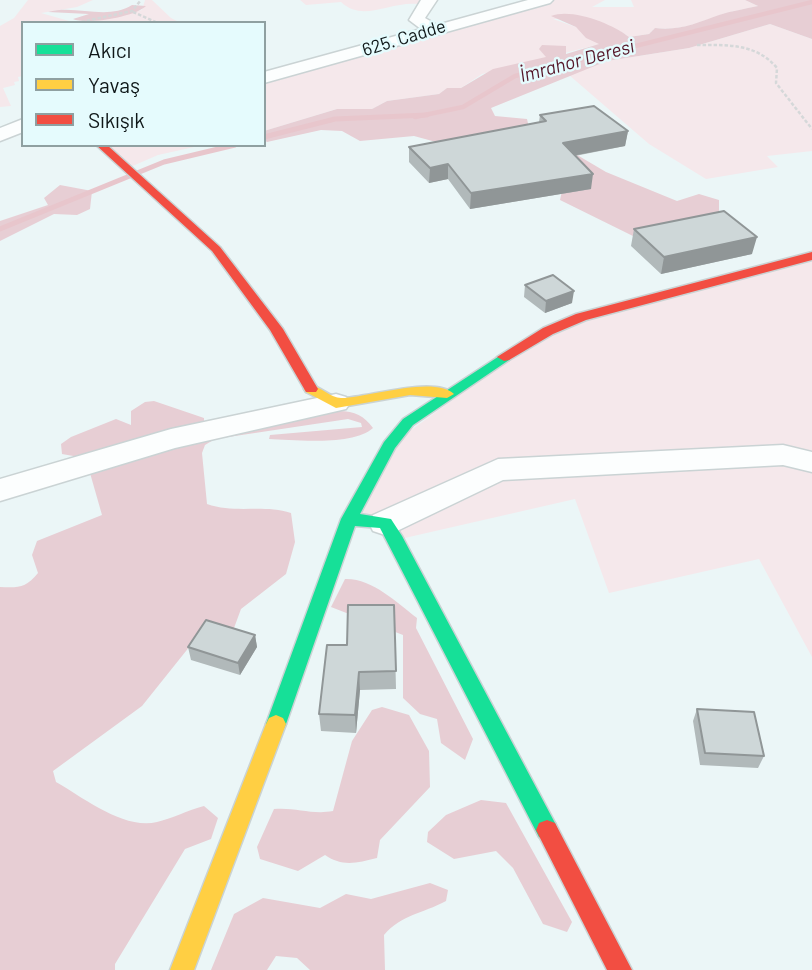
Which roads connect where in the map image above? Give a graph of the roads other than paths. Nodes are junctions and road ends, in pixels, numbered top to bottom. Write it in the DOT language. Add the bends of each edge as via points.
graph roads {
  1 [pos="429,0"];
  2 [pos="545,0"];
  3 [pos="432,29"];
  4 [pos="266,77"];
  5 [pos="21,126"];
  6 [pos="0,135"];
  7 [pos="103,147"];
  8 [pos="812,256"];
  9 [pos="447,394"];
  10 [pos="336,403"];
  11 [pos="812,462"];
  12 [pos="0,490"];
  13 [pos="348,519"];
  14 [pos="385,523"];
  15 [pos="182,970"];
  16 [pos="621,970"];
  1 -- 3 [label="street" via="418,20"];
  2 -- 3 [label="street, 625. Cadde"];
  3 -- 4 [label="street, 625. Cadde"];
  5 -- 6 [label="street"];
  7 -- 10 [label="street" via="216,249 276,329 313,392"];
  8 -- 9 [label="street" via="581,317 548,331"];
  9 -- 10 [label="street" via="410,391"];
  9 -- 13 [label="street" via="408,422 389,446"];
  10 -- 12 [label="street" via="172,439"];
  11 -- 14 [label="street" via="783,455 498,470"];
  13 -- 14 [label="street"];
  13 -- 15 [label="street"];
  14 -- 16 [label="street"];
}
